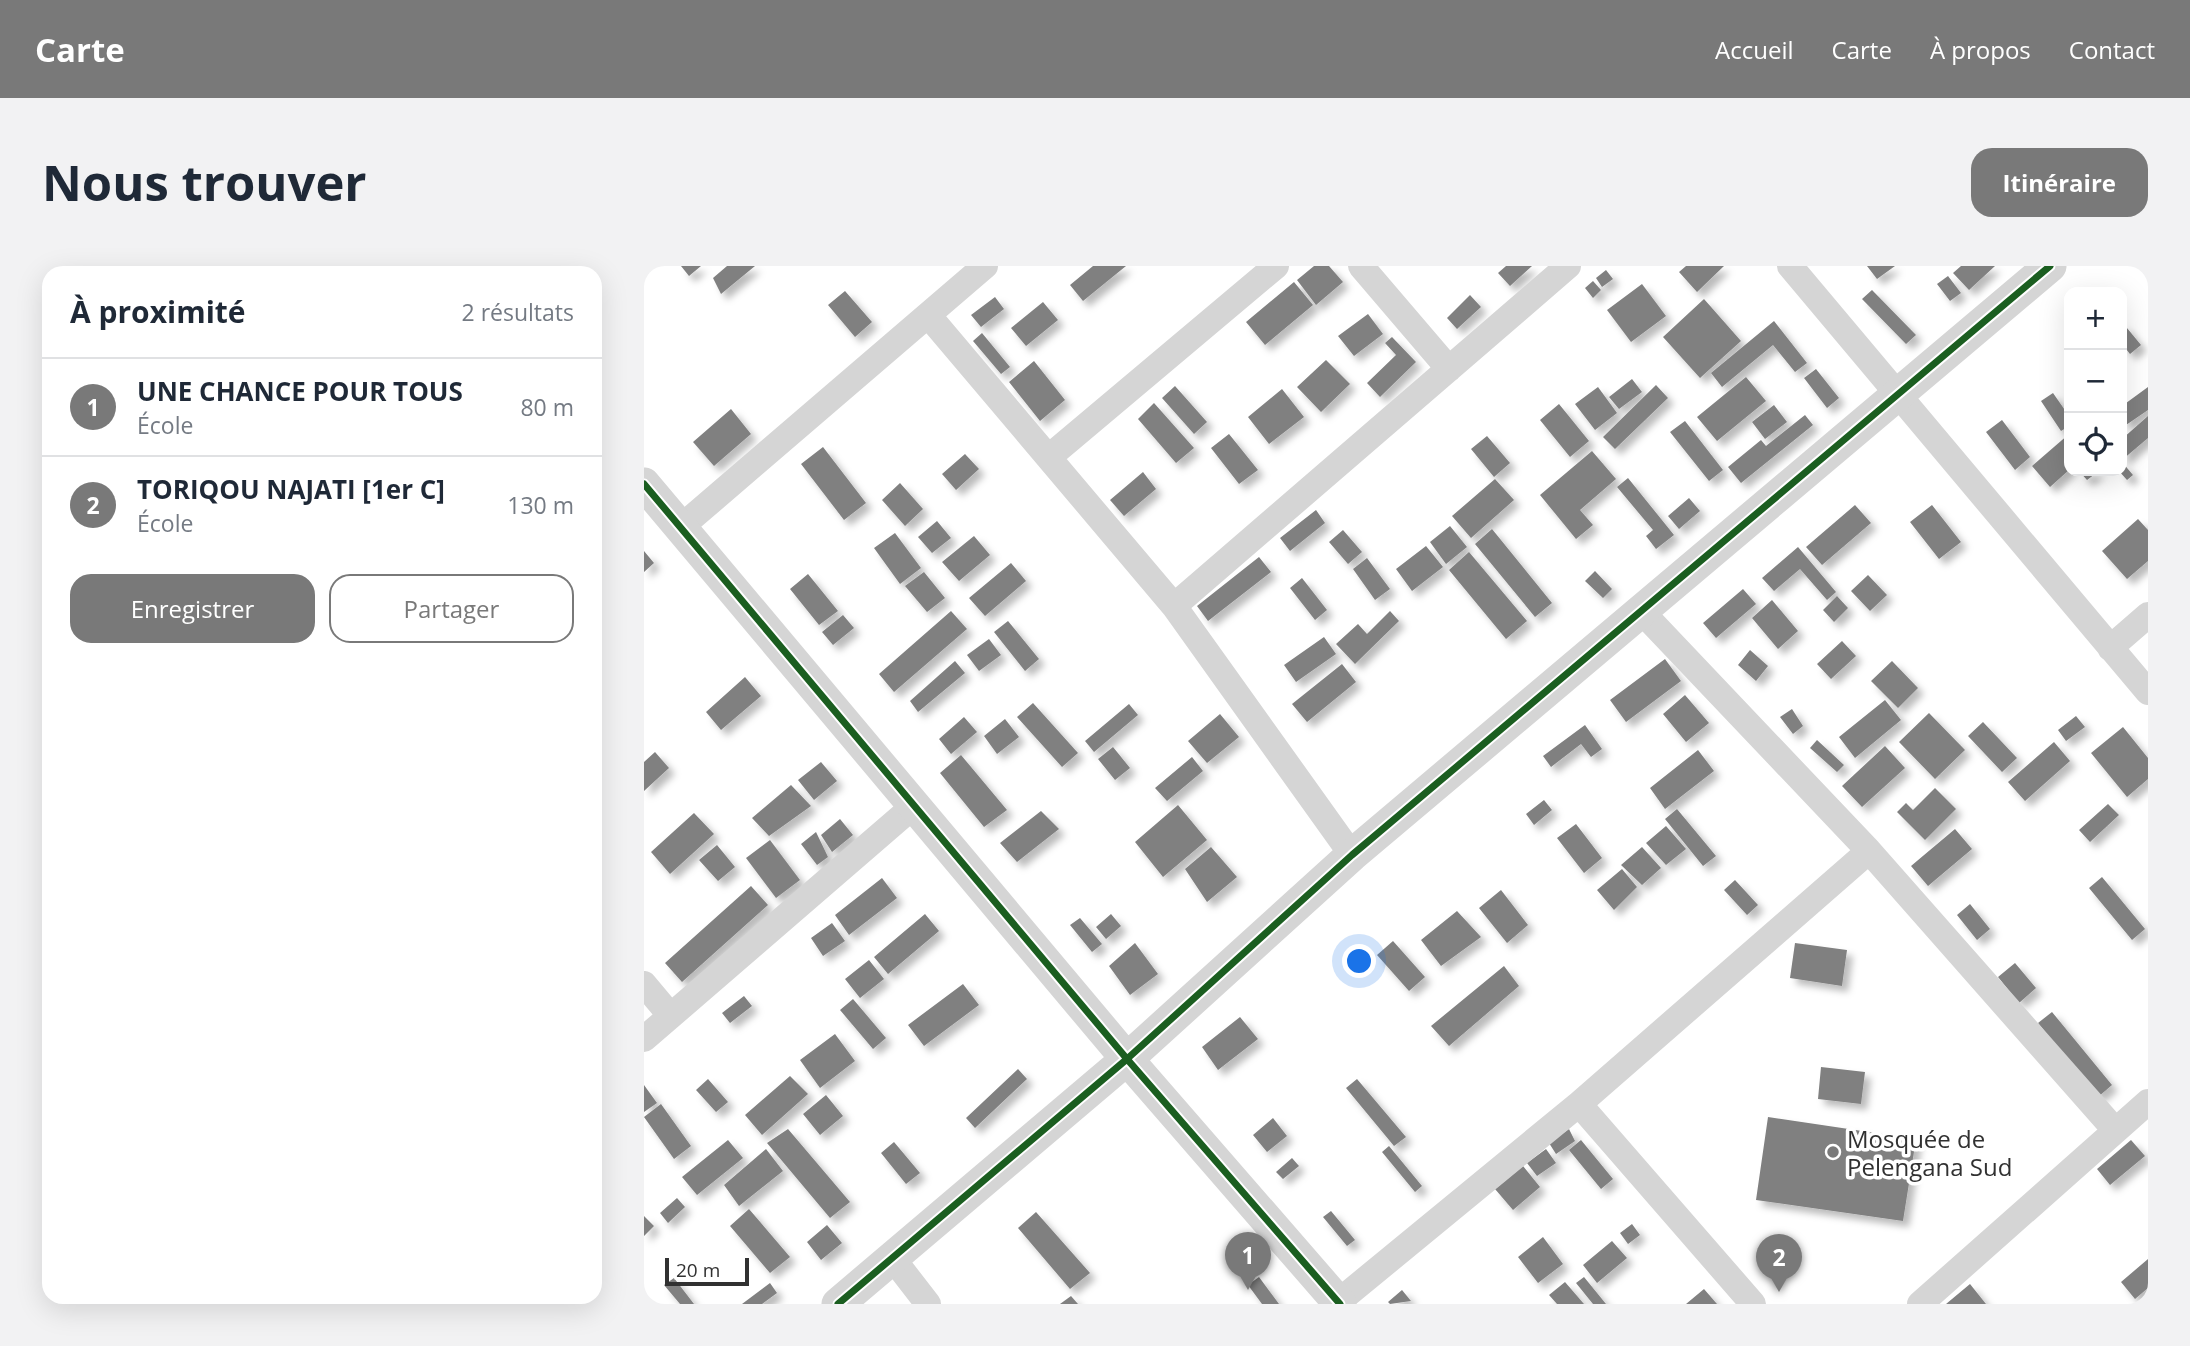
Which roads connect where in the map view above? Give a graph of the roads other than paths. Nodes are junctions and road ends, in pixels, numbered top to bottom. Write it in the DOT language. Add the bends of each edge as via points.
graph roads {
  1 [pos="985,266"];
  2 [pos="1276,266"];
  3 [pos="1361,266"];
  4 [pos="1568,266"];
  5 [pos="1790,266"];
  6 [pos="2050,266"];
  7 [pos="928,315"];
  8 [pos="1449,369"];
  9 [pos="1899,394"];
  10 [pos="1049,457"];
  11 [pos="644,484"];
  12 [pos="681,527"];
  13 [pos="1174,606"];
  14 [pos="1642,612"];
  15 [pos="2148,615"];
  16 [pos="2110,648"];
  17 [pos="2148,692"];
  18 [pos="916,804"];
  19 [pos="1869,851"];
  20 [pos="1352,855"];
  21 [pos="644,984"];
  22 [pos="670,1015"];
  23 [pos="644,1039"];
  24 [pos="1127,1059"];
  25 [pos="2148,1102"];
  26 [pos="1579,1104"];
  27 [pos="2115,1130"];
  28 [pos="894,1260"];
  29 [pos="1339,1303"];
  30 [pos="838,1304"];
  31 [pos="928,1304"];
  32 [pos="1753,1304"];
  33 [pos="1920,1304"];
  1 -- 7 [label="street"];
  2 -- 10 [label="street"];
  3 -- 8 [label="street"];
  4 -- 8 [label="street"];
  5 -- 9 [label="street"];
  6 -- 9 [label="street"];
  7 -- 10 [label="street"];
  7 -- 12 [label="street"];
  8 -- 13 [label="street"];
  9 -- 14 [label="street"];
  9 -- 16 [label="street"];
  10 -- 13 [label="street"];
  11 -- 12 [label="street"];
  12 -- 18 [label="street"];
  13 -- 20 [label="street"];
  14 -- 19 [label="street"];
  14 -- 20 [label="street"];
  15 -- 16 [label="street"];
  16 -- 17 [label="street"];
  18 -- 22 [label="street"];
  18 -- 24 [label="street"];
  19 -- 26 [label="street"];
  19 -- 27 [label="street"];
  20 -- 24 [label="street"];
  21 -- 22 [label="street"];
  22 -- 23 [label="street"];
  24 -- 28 [label="street"];
  24 -- 29 [label="street"];
  25 -- 27 [label="street"];
  26 -- 29 [label="street"];
  26 -- 32 [label="street"];
  27 -- 33 [label="street"];
  28 -- 30 [label="street"];
  28 -- 31 [label="street"];
}
